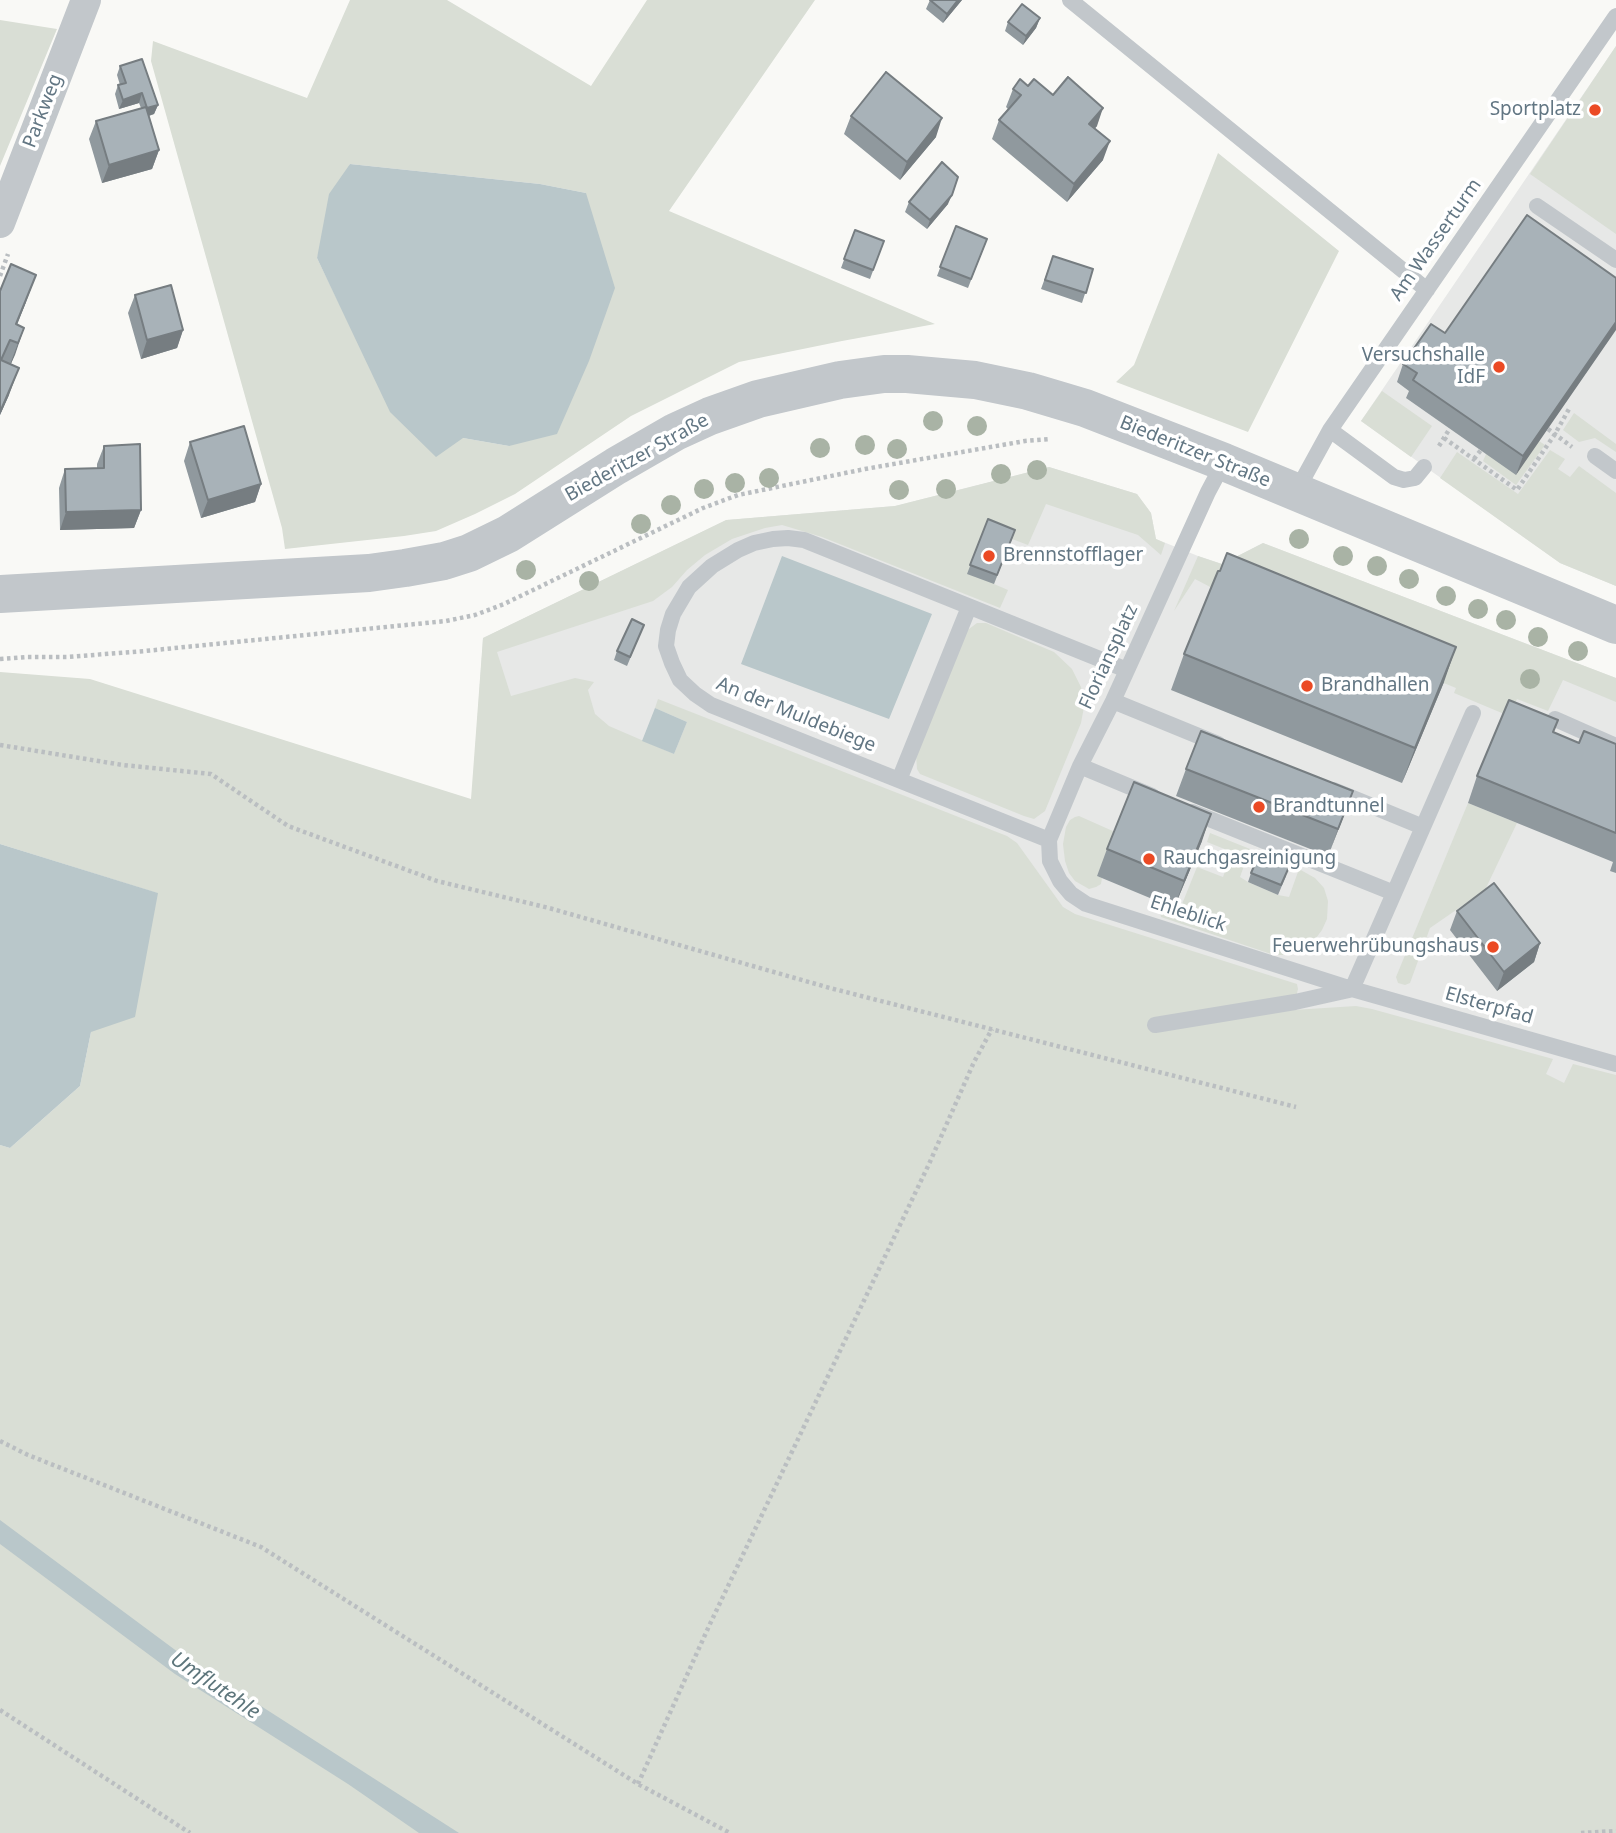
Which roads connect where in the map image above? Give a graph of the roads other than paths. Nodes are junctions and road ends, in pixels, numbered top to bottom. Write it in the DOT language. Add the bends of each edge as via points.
graph roads {
  1 [pos="86,0"];
  2 [pos="1070,0"];
  3 [pos="1616,16"];
  4 [pos="1537,206"];
  5 [pos="0,223"];
  6 [pos="1616,260"];
  7 [pos="1427,290"];
  8 [pos="1330,430"];
  9 [pos="1595,456"];
  10 [pos="1424,467"];
  11 [pos="1616,471"];
  12 [pos="1216,477"];
  13 [pos="1296,492"];
  14 [pos="0,594"];
  15 [pos="969,607"];
  16 [pos="1616,625"];
  17 [pos="1127,670"];
  18 [pos="1113,701"];
  19 [pos="1473,713"];
  20 [pos="1555,719"];
  21 [pos="1616,746"];
  22 [pos="1229,748"];
  23 [pos="1080,766"];
  24 [pos="899,780"];
  25 [pos="1320,785"];
  26 [pos="1423,827"];
  27 [pos="1049,840"];
  28 [pos="1394,893"];
  29 [pos="1352,989"];
  30 [pos="1155,1025"];
  31 [pos="1616,1064"];
  1 -- 5 [label="street, Parkweg"];
  2 -- 7 [label="lane"];
  3 -- 7 [label="lane, Am Wasserturm"];
  4 -- 6 [label="lane"];
  7 -- 8 [label="lane, Am Wasserturm"];
  8 -- 10 [label="lane" via="1394,477 1415,478"];
  8 -- 13 [label="lane, Am Wasserturm"];
  9 -- 11 [label="lane"];
  12 -- 13 [label="street, Biederitzer Straße"];
  12 -- 14 [label="street, Biederitzer Straße" via="1085,408 1028,391 975,380 907,374 866,376 758,399 710,416 635,454 508,534 444,561 369,573"];
  12 -- 17 [label="lane, Floriansplatz"];
  13 -- 16 [label="street, Biederitzer Straße"];
  15 -- 17 [label="lane, An der Muldebiege"];
  15 -- 24 [label="lane"];
  15 -- 24 [label="lane, An der Muldebiege" via="804,540 788,538 754,543 718,561 690,587 673,614 666,646 680,680 695,694 711,705"];
  17 -- 18 [label="lane, Floriansplatz"];
  18 -- 22 [label="lane"];
  18 -- 23 [label="lane, Floriansplatz"];
  19 -- 26 [label="lane"];
  20 -- 21 [label="lane"];
  23 -- 27 [label="lane, Floriansplatz"];
  23 -- 28 [label="lane"];
  24 -- 27 [label="lane, An der Muldebiege"];
  25 -- 26 [label="lane"];
  26 -- 28 [label="lane"];
  27 -- 29 [label="lane, Ehleblick" via="1050,861 1060,881 1086,904"];
  28 -- 29 [label="lane"];
  29 -- 30 [label="lane"];
  29 -- 31 [label="lane, Elsterpfad"];
}
